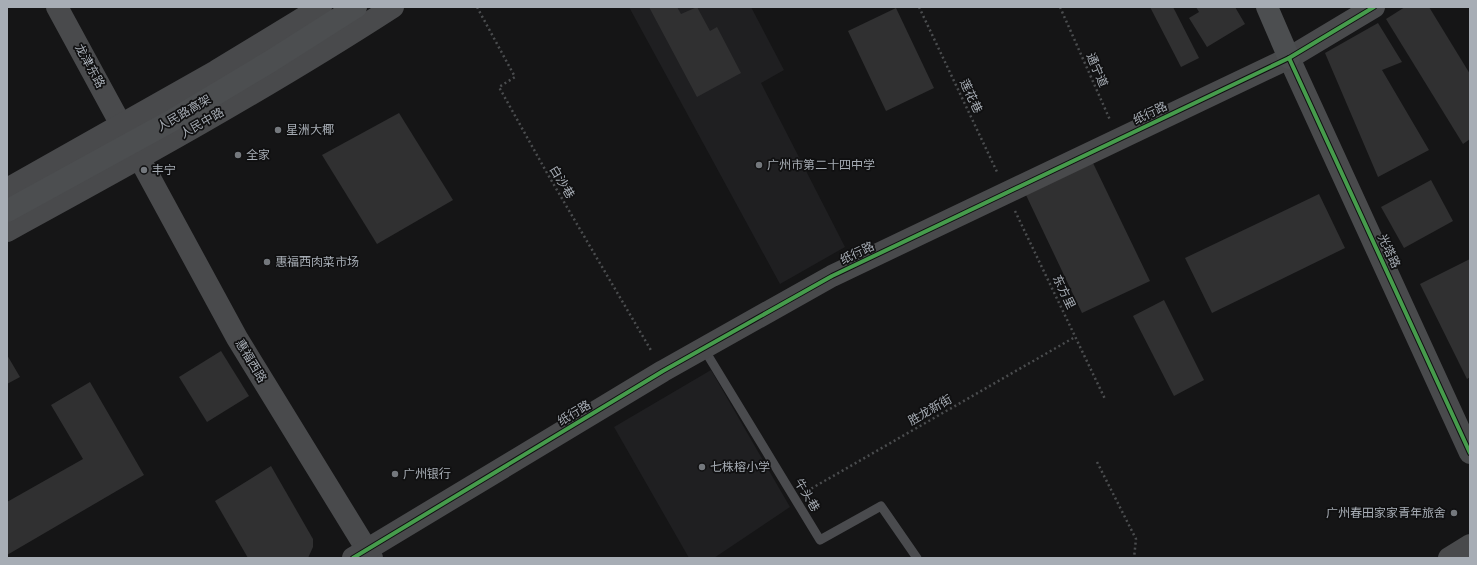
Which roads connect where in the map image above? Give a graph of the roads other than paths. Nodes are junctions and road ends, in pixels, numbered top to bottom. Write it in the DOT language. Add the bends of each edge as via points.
graph roads {
  1 [pos="57,7"];
  2 [pos="321,7"];
  3 [pos="356,7"];
  4 [pos="393,7"];
  5 [pos="1267,7"];
  6 [pos="1374,7"];
  7 [pos="1289,58"];
  8 [pos="122,125"];
  9 [pos="140,158"];
  10 [pos="7,189"];
  11 [pos="7,211"];
  12 [pos="7,231"];
  13 [pos="704,349"];
  14 [pos="1470,453"];
  15 [pos="1470,545"];
  16 [pos="364,555"];
  17 [pos="917,558"];
  18 [pos="1449,558"];
  1 -- 8 [label="street, 龙津东路"];
  2 -- 8 [label="street"];
  3 -- 11 [label="main road, 人民路高架, bridge" via="171,121"];
  4 -- 9 [label="street, 人民中路" via="294,70"];
  5 -- 7 [label="main road"];
  6 -- 7 [label="street, 纸行路"];
  7 -- 13 [label="street, 纸行路" via="832,276"];
  7 -- 14 [label="street, 光塔路"];
  8 -- 9 [label="street, 龙津东路"];
  8 -- 10 [label="street"];
  9 -- 12 [label="street, 人民中路"];
  9 -- 16 [label="street, 惠福西路" via="237,338"];
  13 -- 16 [label="street, 纸行路" via="663,371"];
  13 -- 17 [label="lane, 牛头巷" via="820,540 881,506"];
  15 -- 18 [label="street"];
}
